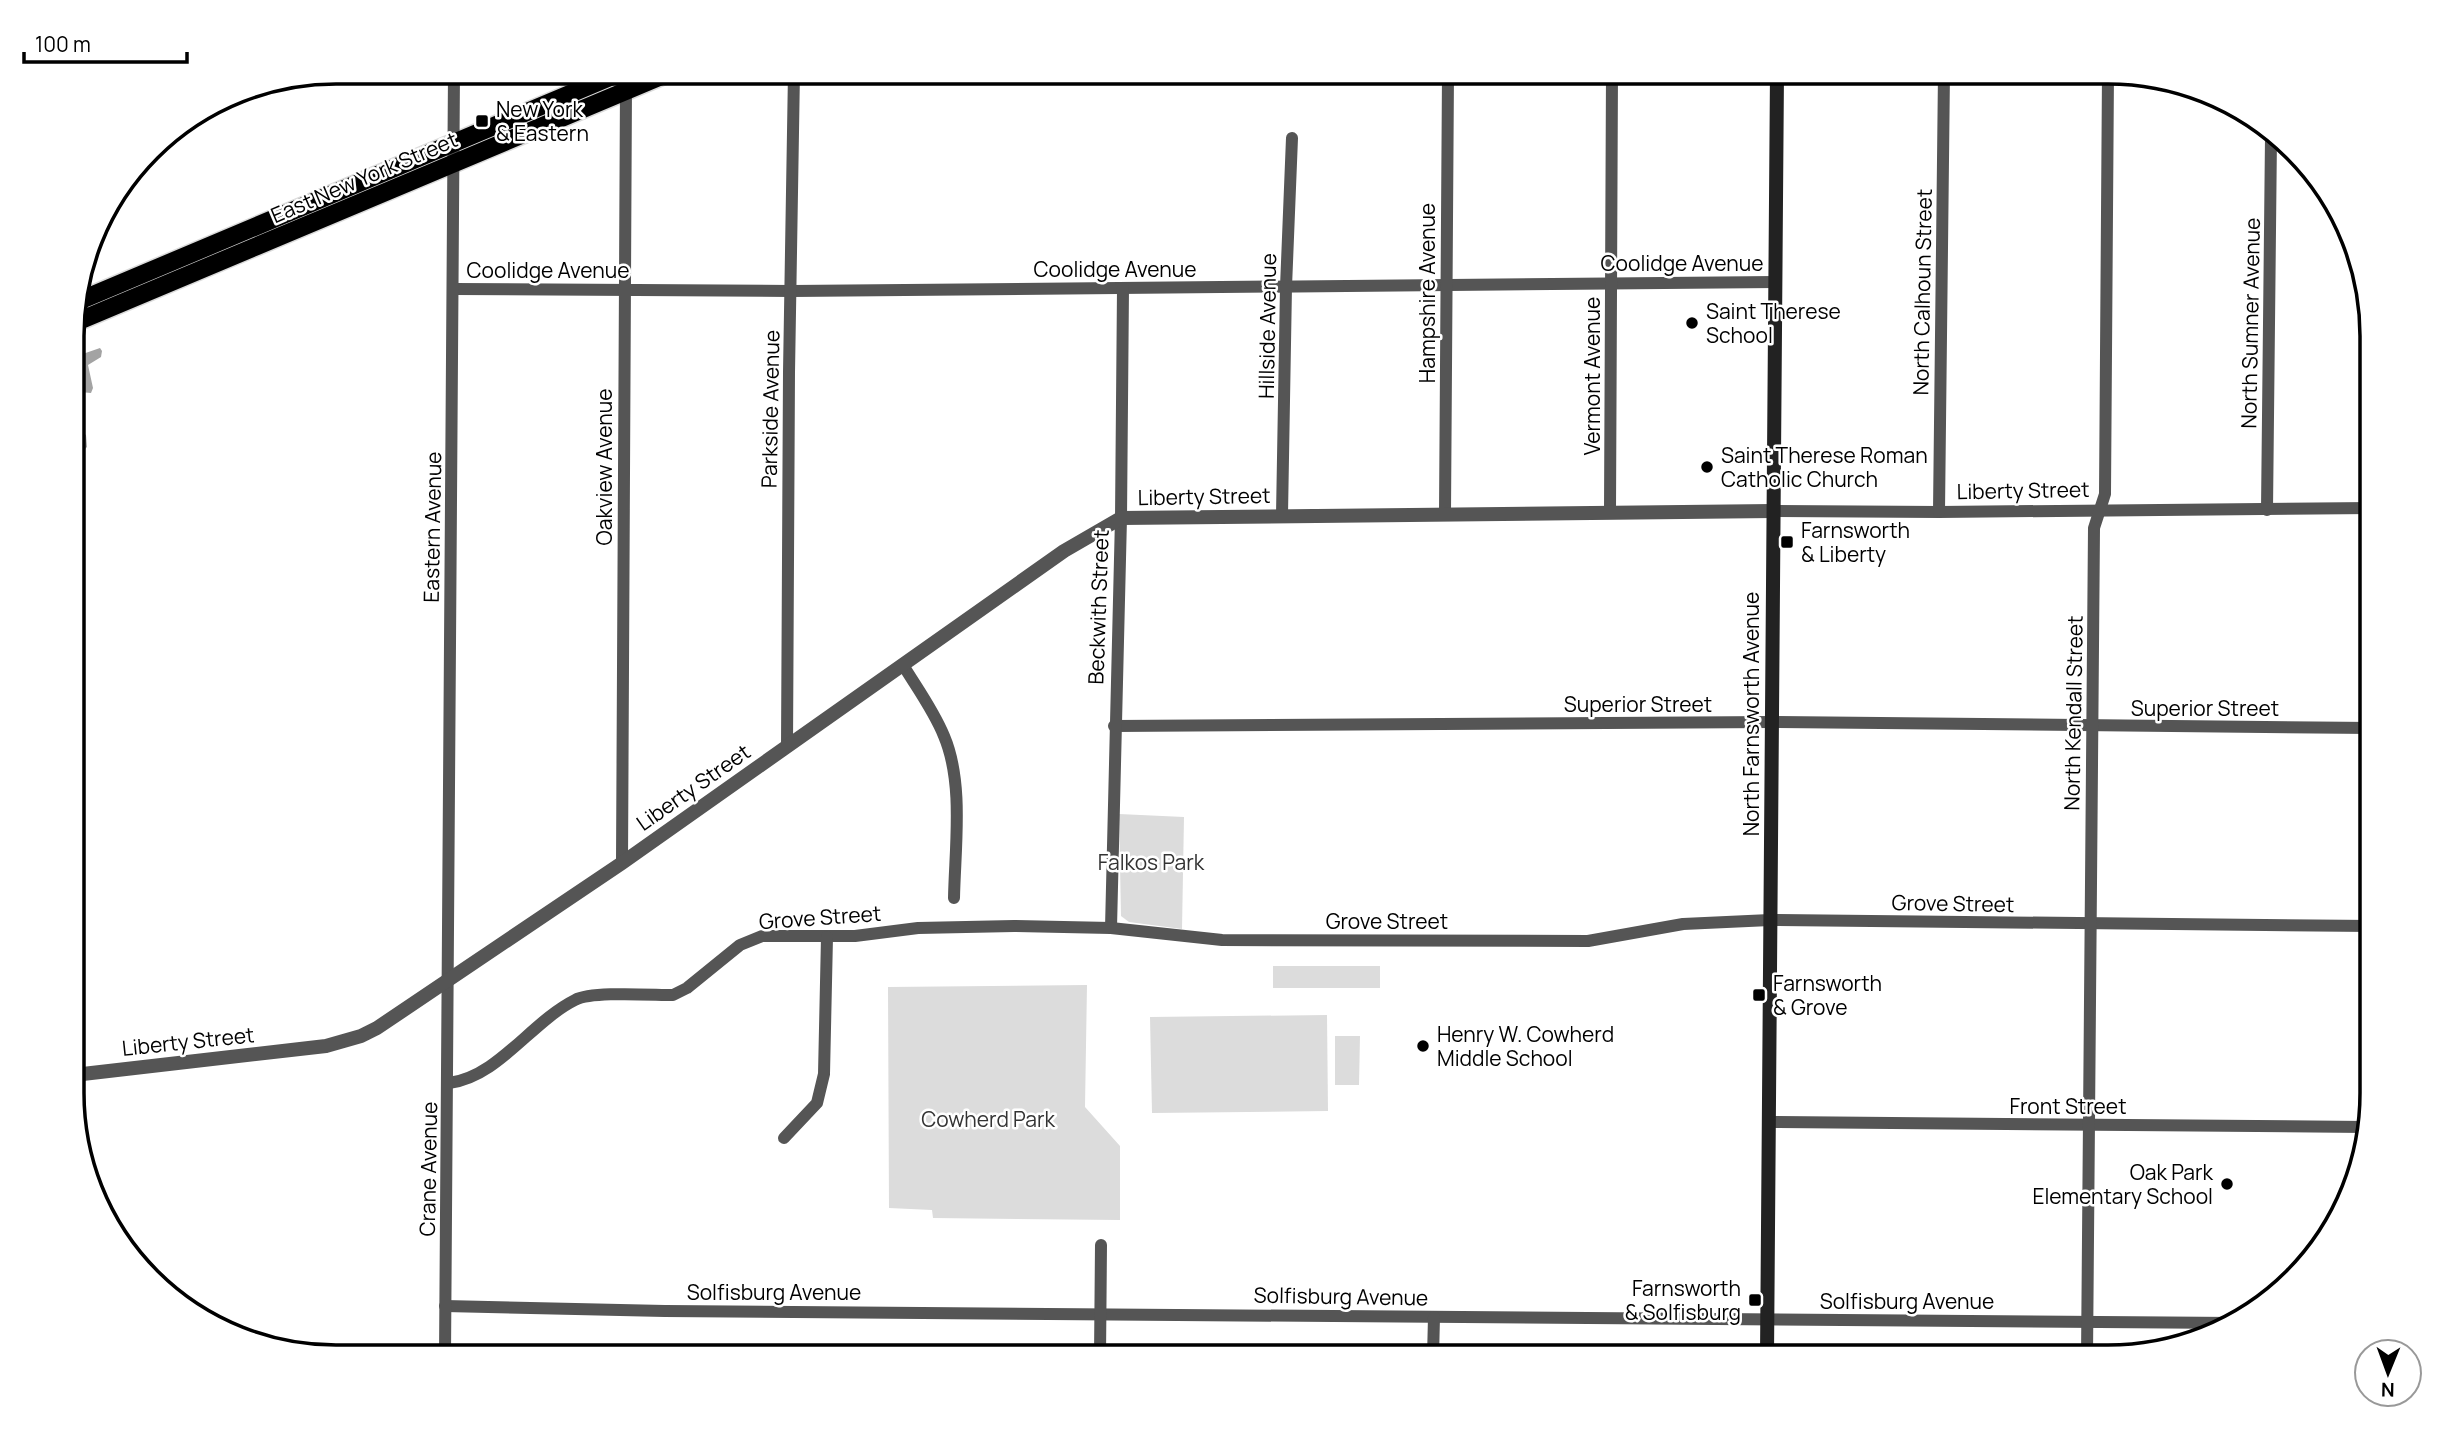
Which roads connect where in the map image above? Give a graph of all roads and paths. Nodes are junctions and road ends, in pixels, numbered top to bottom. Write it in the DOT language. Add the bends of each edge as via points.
graph roads {
  1 [pos="454,84"];
  2 [pos="595,84"];
  3 [pos="625,84"];
  4 [pos="643,84"];
  5 [pos="794,84"];
  6 [pos="1448,84"];
  7 [pos="1612,84"];
  8 [pos="1777,84"];
  9 [pos="1944,84"];
  10 [pos="2108,84"];
  11 [pos="626,91"];
  12 [pos="1292,138"];
  13 [pos="454,142"];
  14 [pos="2271,144"];
  15 [pos="455,163"];
  16 [pos="1776,282"];
  17 [pos="1446,283"];
  18 [pos="1612,283"];
  19 [pos="1286,287"];
  20 [pos="624,288"];
  21 [pos="1123,288"];
  22 [pos="454,289"];
  23 [pos="792,291"];
  24 [pos="87,297"];
  25 [pos="85,318"];
  26 [pos="2360,508"];
  27 [pos="2100,510"];
  28 [pos="2267,510"];
  29 [pos="1773,511"];
  30 [pos="1610,512"];
  31 [pos="1939,512"];
  32 [pos="1445,513"];
  33 [pos="1282,515"];
  34 [pos="1121,518"];
  35 [pos="902,666"];
  36 [pos="1772,722"];
  37 [pos="1114,726"];
  38 [pos="2092,727"];
  39 [pos="2360,728"];
  40 [pos="788,747"];
  41 [pos="622,863"];
  42 [pos="954,898"];
  43 [pos="1770,920"];
  44 [pos="2090,923"];
  45 [pos="2360,926"];
  46 [pos="1111,928"];
  47 [pos="827,937"];
  48 [pos="447,982"];
  49 [pos="84,1074"];
  50 [pos="449,1083"];
  51 [pos="1769,1122"];
  52 [pos="2088,1125"];
  53 [pos="2358,1127"];
  54 [pos="784,1138"];
  55 [pos="1101,1245"];
  56 [pos="445,1306"];
  57 [pos="1100,1313"];
  58 [pos="1434,1317"];
  59 [pos="1767,1320"];
  60 [pos="2087,1321"];
  61 [pos="2211,1323"];
  62 [pos="445,1345"];
  63 [pos="1100,1345"];
  64 [pos="1433,1345"];
  65 [pos="1767,1345"];
  66 [pos="2087,1345"];
  1 -- 13 [label="street, Eastern Avenue"];
  2 -- 13 [label="main road, East New York Street"];
  3 -- 11 [label="street, Oakview Avenue"];
  4 -- 11 [label="main road, East New York Street"];
  5 -- 23 [label="street, Parkside Avenue"];
  6 -- 17 [label="street, Hampshire Avenue"];
  7 -- 18 [label="street, Vermont Avenue"];
  8 -- 16 [label="main road, North Farnsworth Avenue"];
  9 -- 31 [label="street, North Calhoun Street"];
  10 -- 27 [label="street, North Kendall Street" via="2105,494"];
  11 -- 15 [label="main road, East New York Street"];
  11 -- 20 [label="street, Oakview Avenue"];
  12 -- 19 [label="street, Hillside Avenue"];
  13 -- 15 [label="street, Eastern Avenue"];
  13 -- 24 [label="main road, East New York Street"];
  14 -- 28 [label="street, North Sumner Avenue"];
  15 -- 22 [label="street, Eastern Avenue"];
  15 -- 25 [label="main road, East New York Street"];
  16 -- 18 [label="street, Coolidge Avenue"];
  16 -- 29 [label="main road, North Farnsworth Avenue"];
  17 -- 18 [label="street, Coolidge Avenue"];
  17 -- 19 [label="street, Coolidge Avenue"];
  17 -- 32 [label="street, Hampshire Avenue"];
  18 -- 30 [label="street, Vermont Avenue"];
  19 -- 21 [label="street, Coolidge Avenue"];
  19 -- 33 [label="street, Hillside Avenue"];
  20 -- 22 [label="street, Coolidge Avenue"];
  20 -- 23 [label="street, Coolidge Avenue"];
  20 -- 41 [label="street, Oakview Avenue"];
  21 -- 23 [label="street, Coolidge Avenue"];
  21 -- 34 [label="street, Beckwith Street"];
  22 -- 48 [label="street, Eastern Avenue"];
  23 -- 40 [label="street, Parkside Avenue"];
  26 -- 28 [label="street, Liberty Street"];
  27 -- 28 [label="street, Liberty Street"];
  27 -- 31 [label="street, Liberty Street"];
  27 -- 38 [label="street, North Kendall Street" via="2094,528"];
  29 -- 30 [label="street, Liberty Street"];
  29 -- 31 [label="street, Liberty Street"];
  29 -- 36 [label="main road, North Farnsworth Avenue"];
  30 -- 32 [label="street, Liberty Street"];
  32 -- 33 [label="street, Liberty Street"];
  33 -- 34 [label="street, Liberty Street"];
  34 -- 35 [label="street, Liberty Street" via="1064,551"];
  34 -- 37 [label="street, Beckwith Street"];
  35 -- 40 [label="street, Liberty Street"];
  35 -- 42 [label="street" via="930,707 950,753 955,797"];
  36 -- 37 [label="street, Superior Street"];
  36 -- 38 [label="street, Superior Street"];
  36 -- 43 [label="main road, North Farnsworth Avenue"];
  37 -- 46 [label="street, Beckwith Street"];
  38 -- 39 [label="street, Superior Street"];
  38 -- 44 [label="street, North Kendall Street"];
  40 -- 41 [label="street, Liberty Street"];
  41 -- 48 [label="street, Liberty Street"];
  43 -- 44 [label="street, Grove Street"];
  43 -- 46 [label="street, Grove Street" via="1683,924 1588,941 1222,940"];
  43 -- 51 [label="main road, North Farnsworth Avenue"];
  44 -- 45 [label="street, Grove Street"];
  44 -- 52 [label="street, North Kendall Street"];
  46 -- 47 [label="street, Grove Street" via="918,928"];
  47 -- 50 [label="street, Grove Street" via="762,936 740,945 673,995 577,998 484,1070 466,1081"];
  47 -- 54 [label="street" via="824,1074 817,1103"];
  48 -- 49 [label="street, Liberty Street" via="393,1019 343,1042"];
  48 -- 50 [label="street, Crane Avenue"];
  50 -- 56 [label="street, Crane Avenue"];
  51 -- 52 [label="street, Front Street"];
  51 -- 59 [label="main road, North Farnsworth Avenue"];
  52 -- 53 [label="street, Front Street"];
  52 -- 60 [label="street, North Kendall Street"];
  55 -- 57 [label="street"];
  56 -- 57 [label="street, Solfisburg Avenue"];
  56 -- 62 [label="street, Crane Avenue"];
  57 -- 58 [label="street, Solfisburg Avenue"];
  57 -- 63 [label="street"];
  58 -- 59 [label="street, Solfisburg Avenue"];
  58 -- 64 [label="street"];
  59 -- 60 [label="street, Solfisburg Avenue"];
  59 -- 65 [label="main road, North Farnsworth Avenue"];
  60 -- 61 [label="street, Solfisburg Avenue"];
  60 -- 66 [label="street, North Kendall Street"];
}
